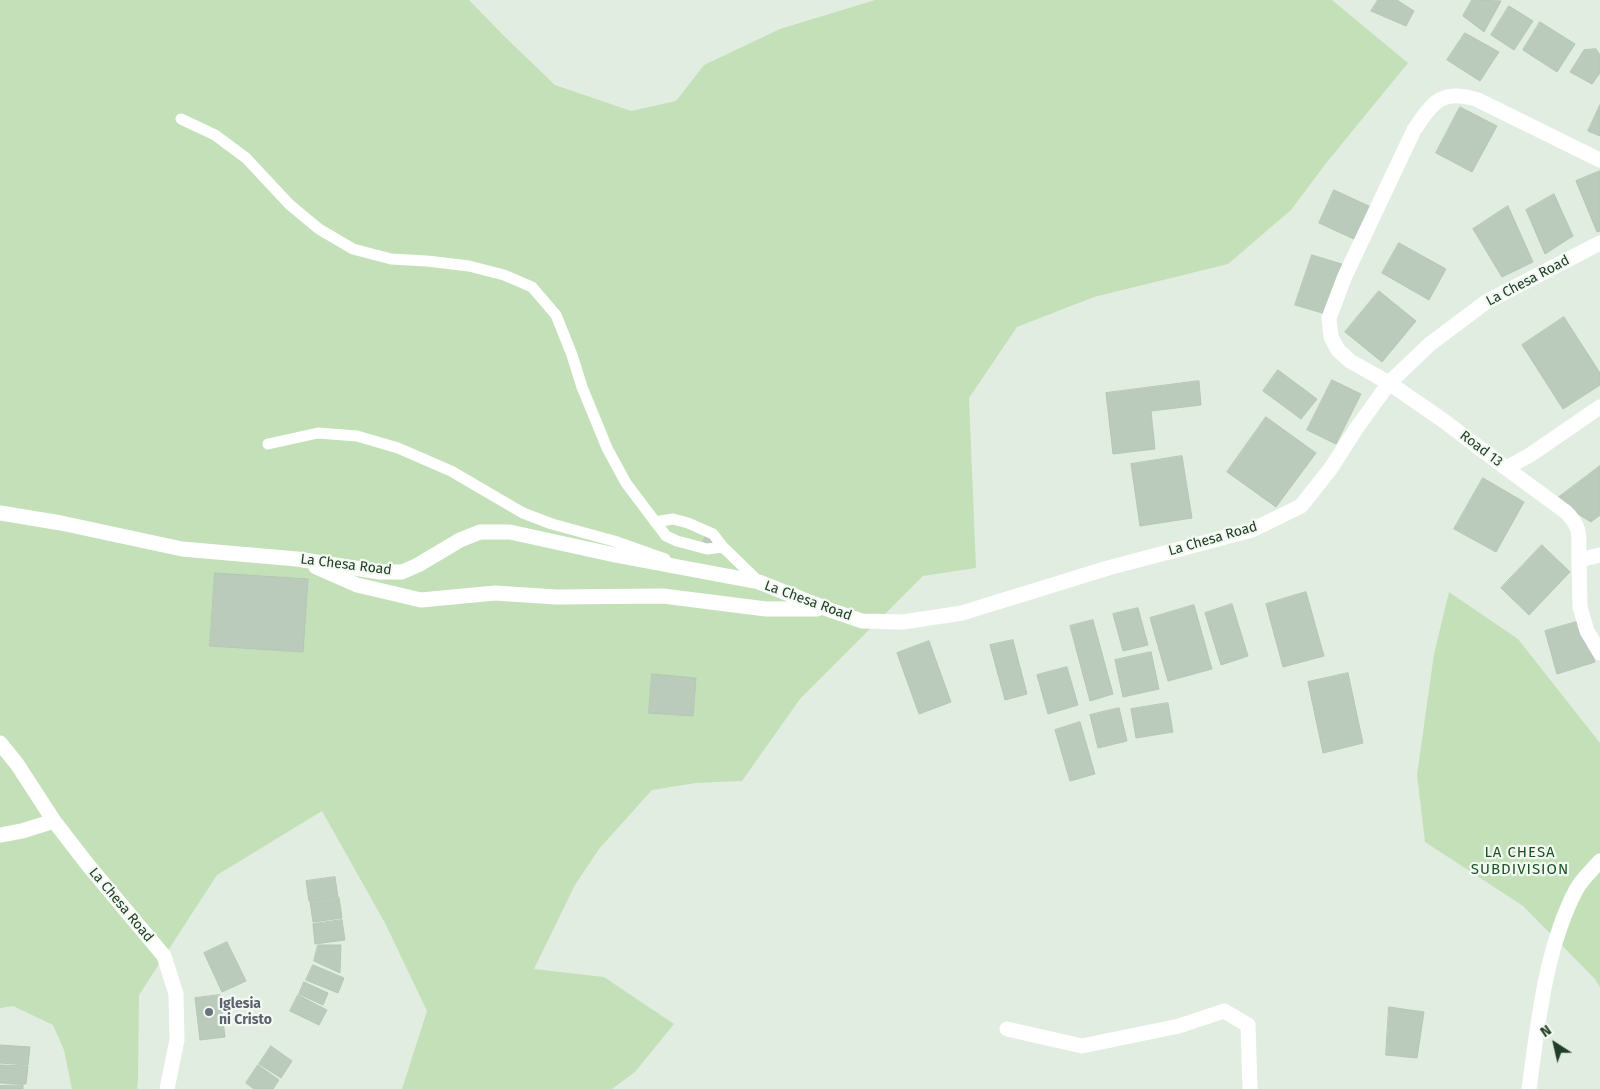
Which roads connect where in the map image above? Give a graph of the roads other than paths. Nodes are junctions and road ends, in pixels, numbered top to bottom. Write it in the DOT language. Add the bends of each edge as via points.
graph roads {
  1 [pos="181,119"];
  2 [pos="1600,160"];
  3 [pos="1600,243"];
  4 [pos="1389,383"];
  5 [pos="1600,407"];
  6 [pos="268,444"];
  7 [pos="1506,468"];
  8 [pos="0,513"];
  9 [pos="655,522"];
  10 [pos="723,547"];
  11 [pos="1600,555"];
  12 [pos="297,559"];
  13 [pos="1580,560"];
  14 [pos="707,574"];
  15 [pos="759,582"];
  16 [pos="827,609"];
  17 [pos="1600,653"];
  18 [pos="0,742"];
  19 [pos="54,821"];
  20 [pos="0,835"];
  21 [pos="1600,860"];
  22 [pos="1007,1029"];
  23 [pos="167,1089"];
  24 [pos="1250,1089"];
  25 [pos="1529,1089"];
  1 -- 9 [label="lane" via="215,135 246,158 290,205 353,250 391,259 469,266 504,275 532,287 556,315 607,448 626,484"];
  2 -- 4 [label="street, Road 13" via="1478,100 1461,95 1448,96 1427,111 1414,130 1382,197 1329,318 1331,337 1338,350 1350,362"];
  3 -- 4 [label="street, La Chesa Road" via="1486,302 1430,344"];
  4 -- 7 [label="street, Road 13"];
  4 -- 16 [label="street, La Chesa Road" via="1301,506 1252,530 1108,568 962,613 903,622 862,621"];
  5 -- 7 [label="street, Road 13"];
  6 -- 14 [label="lane" via="318,433 357,436 398,448 451,471 523,513"];
  7 -- 13 [label="street" via="1575,521 1579,528"];
  8 -- 12 [label="street, La Chesa Road" via="182,549"];
  9 -- 10 [label="lane" via="666,536 677,541 707,549"];
  9 -- 10 [label="lane" via="672,519 688,523 713,534"];
  10 -- 15 [label="lane"];
  11 -- 13 [label="street"];
  12 -- 14 [label="street, La Chesa Road" via="380,572 402,572 480,532 510,532"];
  12 -- 16 [label="street" via="357,585 421,600 496,593 556,598 663,596 766,609"];
  13 -- 17 [label="street" via="1580,608 1587,631"];
  14 -- 15 [label="street, La Chesa Road"];
  15 -- 16 [label="street, La Chesa Road"];
  18 -- 19 [label="street, La Chesa Road"];
  19 -- 20 [label="street"];
  19 -- 23 [label="street, La Chesa Road" via="164,956 176,994 177,1040"];
  21 -- 25 [label="street" via="1576,889 1558,933 1540,1005"];
  22 -- 24 [label="street" via="1082,1046 1179,1026 1224,1012 1248,1025"];
}
